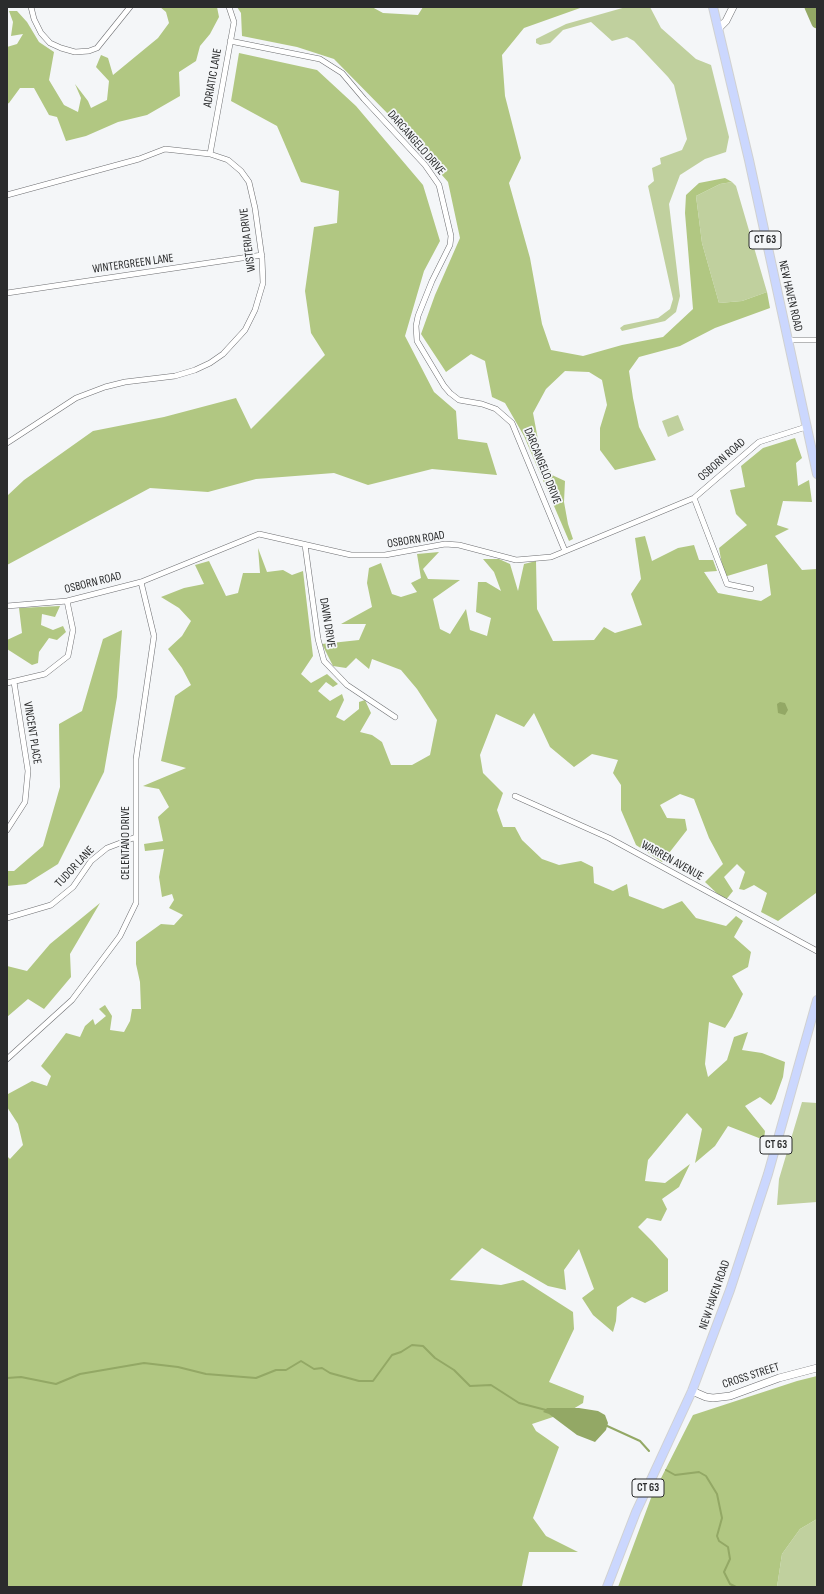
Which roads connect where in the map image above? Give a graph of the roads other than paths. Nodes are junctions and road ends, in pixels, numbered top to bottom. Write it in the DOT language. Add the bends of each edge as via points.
graph roads {
  1 [pos="31,7"];
  2 [pos="130,7"];
  3 [pos="229,7"];
  4 [pos="713,7"];
  5 [pos="733,7"];
  6 [pos="719,28"];
  7 [pos="230,41"];
  8 [pos="210,154"];
  9 [pos="7,195"];
  10 [pos="262,255"];
  11 [pos="7,293"];
  12 [pos="788,340"];
  13 [pos="817,340"];
  14 [pos="806,427"];
  15 [pos="7,443"];
  16 [pos="817,474"];
  17 [pos="694,498"];
  18 [pos="306,545"];
  19 [pos="565,551"];
  20 [pos="141,582"];
  21 [pos="751,589"];
  22 [pos="67,601"];
  23 [pos="7,606"];
  24 [pos="14,682"];
  25 [pos="7,683"];
  26 [pos="395,717"];
  27 [pos="515,796"];
  28 [pos="7,830"];
  29 [pos="136,837"];
  30 [pos="7,918"];
  31 [pos="817,951"];
  32 [pos="817,1000"];
  33 [pos="7,1059"];
  34 [pos="817,1368"];
  35 [pos="692,1391"];
  36 [pos="607,1587"];
  1 -- 2 [label="street" via="41,34 50,43 75,52 97,48"];
  3 -- 7 [label="street, ADRIATIC LANE" via="234,22"];
  4 -- 6 [label="main road, NEW HAVEN ROAD / CT 63"];
  5 -- 6 [label="street"];
  6 -- 12 [label="main road, NEW HAVEN ROAD / CT 63"];
  7 -- 8 [label="street, ADRIATIC LANE"];
  7 -- 19 [label="street, DARCANGELO DRIVE" via="320,59 342,73 425,165 439,185 450,228 450,245 418,316 417,341 450,394 460,400 496,409 512,423"];
  8 -- 9 [label="street, WISTERIA DRIVE" via="166,149 139,159"];
  8 -- 10 [label="street, WISTERIA DRIVE" via="228,160 241,170 249,182"];
  10 -- 11 [label="street, WINTERGREEN LANE"];
  10 -- 15 [label="street, WISTERIA DRIVE" via="262,283 256,310 245,330 223,354 195,370 175,376 125,382 76,398"];
  12 -- 13 [label="street"];
  12 -- 14 [label="main road, NEW HAVEN ROAD / CT 63"];
  14 -- 16 [label="main road, NEW HAVEN ROAD / CT 63"];
  14 -- 17 [label="street, OSBORN ROAD" via="759,442"];
  17 -- 19 [label="street, OSBORN ROAD"];
  17 -- 21 [label="street" via="727,584"];
  18 -- 19 [label="street, OSBORN ROAD" via="351,555 385,555 445,544 459,545 516,560 551,557"];
  18 -- 20 [label="street, OSBORN ROAD" via="259,534"];
  18 -- 26 [label="street, DAVIN DRIVE" via="318,639 324,661 347,685"];
  20 -- 22 [label="street, OSBORN ROAD"];
  20 -- 29 [label="street, CELENTANO DRIVE" via="154,636 136,759"];
  22 -- 23 [label="street, OSBORN ROAD"];
  22 -- 24 [label="street" via="73,630 68,656 45,674"];
  24 -- 25 [label="street"];
  24 -- 28 [label="street, VINCENT PLACE" via="28,772 25,802"];
  27 -- 31 [label="street, WARREN AVENUE" via="609,838"];
  29 -- 30 [label="street, TUDOR LANE" via="107,848 90,862 72,887 51,905"];
  29 -- 33 [label="street, CELENTANO DRIVE" via="136,903 120,936 72,1000"];
  32 -- 35 [label="main road, NEW HAVEN ROAD / CT 63" via="766,1180 730,1290"];
  34 -- 35 [label="street, CROSS STREET" via="779,1378 730,1396 713,1398"];
  35 -- 36 [label="main road, NEW HAVEN ROAD / CT 63" via="636,1512"];
}
